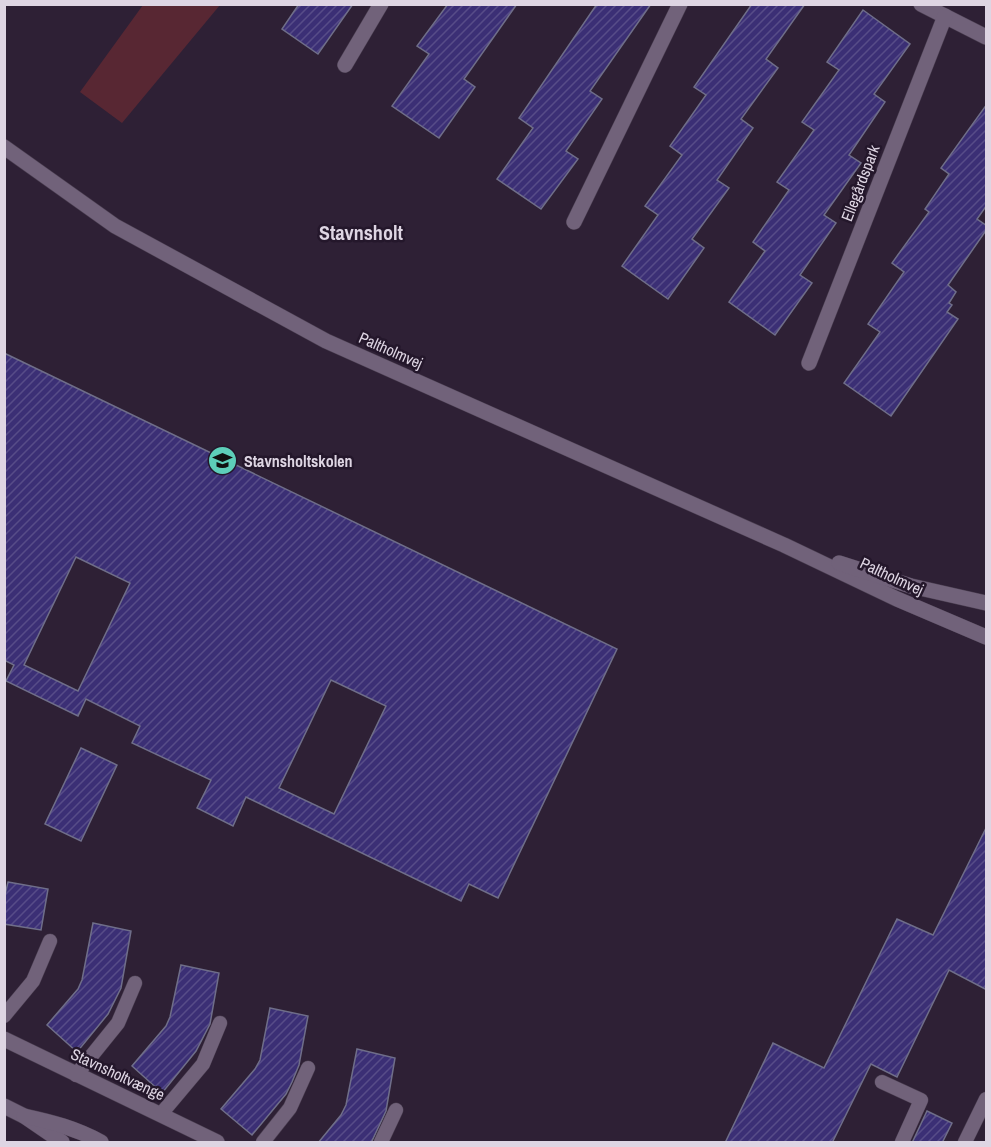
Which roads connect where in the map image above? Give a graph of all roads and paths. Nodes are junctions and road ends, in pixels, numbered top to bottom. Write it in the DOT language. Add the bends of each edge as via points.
graph roads {
  1 [pos="381,4"];
  2 [pos="680,4"];
  3 [pos="921,4"];
  4 [pos="945,16"];
  5 [pos="986,36"];
  6 [pos="345,65"];
  7 [pos="4,147"];
  8 [pos="574,222"];
  9 [pos="809,363"];
  10 [pos="784,545"];
  11 [pos="987,603"];
  12 [pos="987,637"];
  13 [pos="50,941"];
  14 [pos="135,983"];
  15 [pos="4,1016"];
  16 [pos="220,1023"];
  17 [pos="4,1039"];
  18 [pos="308,1068"];
  19 [pos="76,1075"];
  20 [pos="882,1082"];
  21 [pos="987,1099"];
  22 [pos="4,1106"];
  23 [pos="396,1110"];
  24 [pos="162,1114"];
  25 [pos="24,1116"];
  26 [pos="62,1143"];
  27 [pos="101,1143"];
  28 [pos="217,1143"];
  29 [pos="262,1143"];
  30 [pos="381,1143"];
  31 [pos="902,1143"];
  32 [pos="965,1143"];
  1 -- 6 [label="street"];
  2 -- 8 [label="street"];
  3 -- 4 [label="street"];
  4 -- 5 [label="street"];
  4 -- 9 [label="street, Ellegårdspark"];
  7 -- 10 [label="street, Paltholmvej" via="114,226 326,341"];
  10 -- 11 [label="street, Paltholmvej" via="911,586"];
  10 -- 12 [label="street, Paltholmvej"];
  13 -- 15 [label="lane" via="33,981"];
  14 -- 19 [label="lane" via="118,1023"];
  16 -- 24 [label="lane" via="203,1064"];
  17 -- 19 [label="street, Stavnsholtvænge"];
  18 -- 29 [label="lane" via="290,1108"];
  19 -- 24 [label="street, Stavnsholtvænge"];
  20 -- 31 [label="lane" via="921,1100"];
  21 -- 32 [label="lane"];
  22 -- 25 [label="street"];
  23 -- 30 [label="lane"];
  24 -- 28 [label="street, Stavnsholtvænge"];
  25 -- 26 [label="street"];
  25 -- 27 [label="street" via="54,1122"];
}
